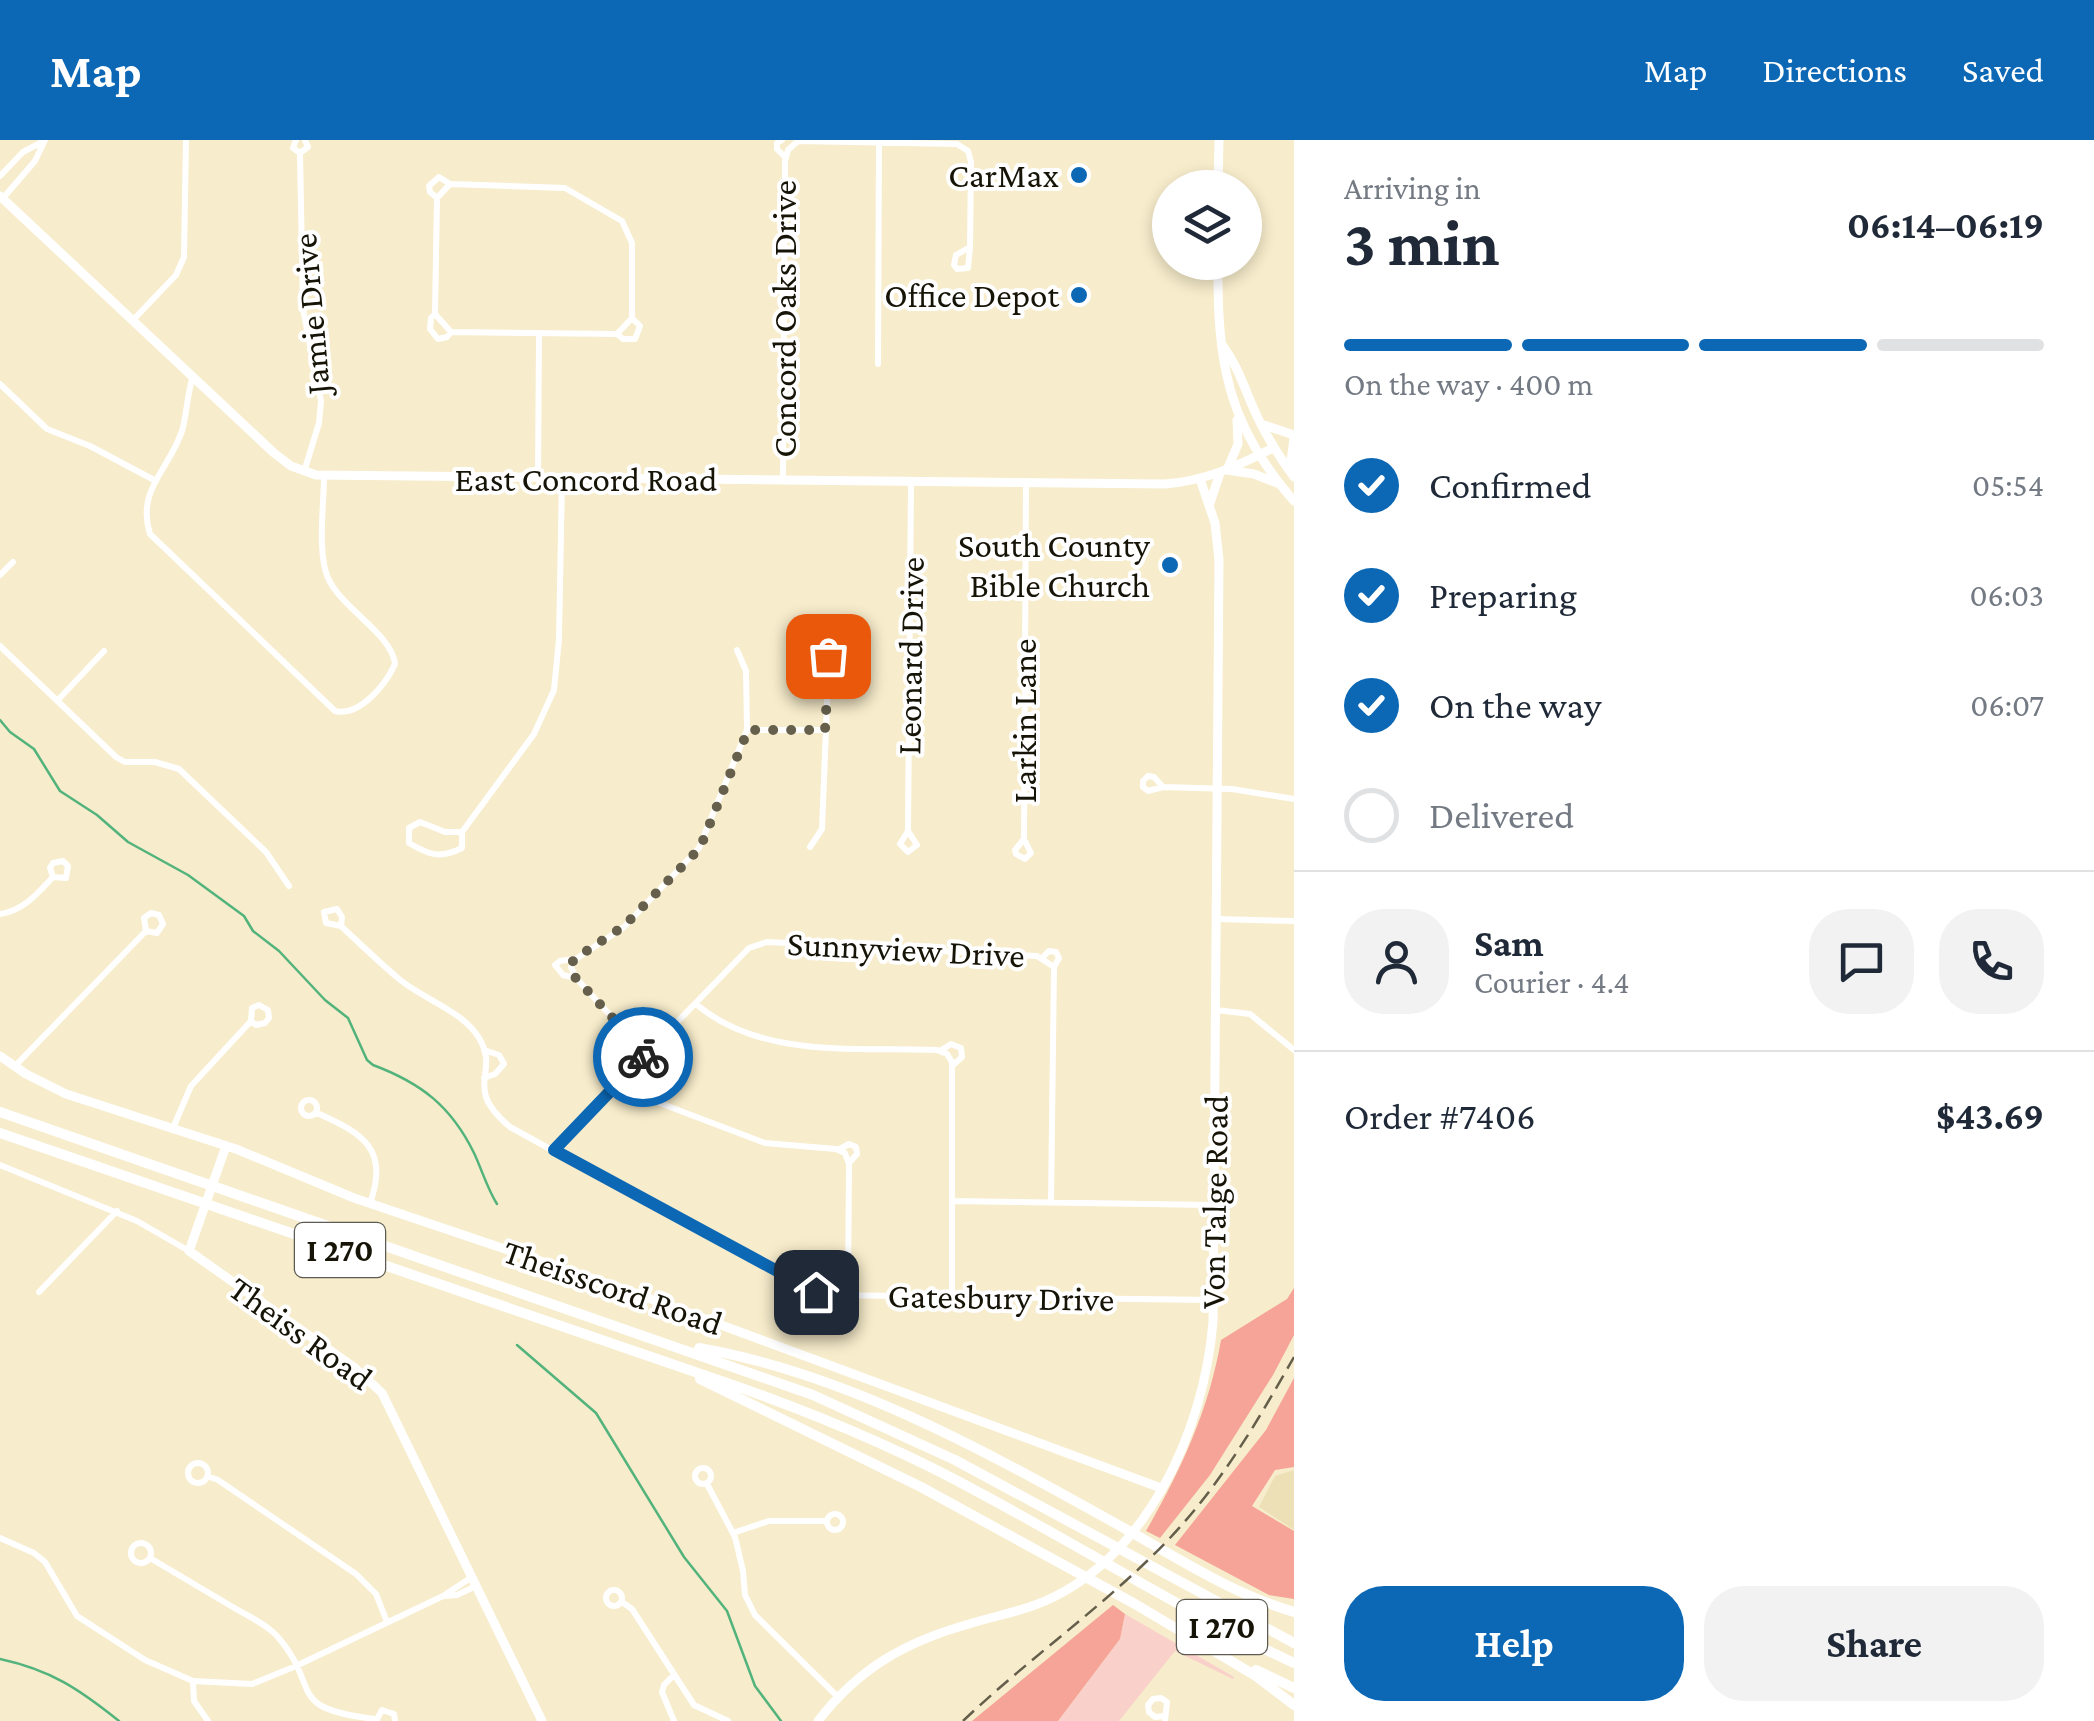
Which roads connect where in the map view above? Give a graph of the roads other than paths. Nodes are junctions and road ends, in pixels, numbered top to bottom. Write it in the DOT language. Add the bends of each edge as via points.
graph roads {
  1 [pos="186,140"];
  2 [pos="296,140"];
  3 [pos="305,140"];
  4 [pos="1219,140"];
  5 [pos="44,141"];
  6 [pos="789,141"];
  7 [pos="879,141"];
  8 [pos="921,141"];
  9 [pos="300,153"];
  10 [pos="786,158"];
  11 [pos="1218,170"];
  12 [pos="0,176"];
  13 [pos="450,184"];
  14 [pos="2,197"];
  15 [pos="437,198"];
  16 [pos="970,247"];
  17 [pos="1219,280"];
  18 [pos="435,314"];
  19 [pos="134,318"];
  20 [pos="632,318"];
  21 [pos="451,332"];
  22 [pos="538,334"];
  23 [pos="618,334"];
  24 [pos="1223,346"];
  25 [pos="878,364"];
  26 [pos="193,375"];
  27 [pos="0,381"];
  28 [pos="1237,412"];
  29 [pos="1260,422"];
  30 [pos="1294,437"];
  31 [pos="1273,448"];
  32 [pos="1259,455"];
  33 [pos="1224,471"];
  34 [pos="304,472"];
  35 [pos="324,476"];
  36 [pos="1294,477"];
  37 [pos="538,478"];
  38 [pos="562,479"];
  39 [pos="783,480"];
  40 [pos="1200,480"];
  41 [pos="156,481"];
  42 [pos="912,482"];
  43 [pos="1026,483"];
  44 [pos="1279,484"];
  45 [pos="1294,501"];
  46 [pos="1209,506"];
  47 [pos="12,562"];
  48 [pos="0,575"];
  49 [pos="0,646"];
  50 [pos="737,650"];
  51 [pos="104,651"];
  52 [pos="823,668"];
  53 [pos="57,701"];
  54 [pos="748,730"];
  55 [pos="825,730"];
  56 [pos="1162,787"];
  57 [pos="1214,788"];
  58 [pos="1294,799"];
  59 [pos="908,830"];
  60 [pos="462,832"];
  61 [pos="1024,839"];
  62 [pos="810,847"];
  63 [pos="53,878"];
  64 [pos="289,886"];
  65 [pos="0,914"];
  66 [pos="1216,919"];
  67 [pos="1294,922"];
  68 [pos="342,926"];
  69 [pos="146,931"];
  70 [pos="575,959"];
  71 [pos="576,978"];
  72 [pos="696,1004"];
  73 [pos="1216,1010"];
  74 [pos="251,1022"];
  75 [pos="484,1050"];
  76 [pos="1294,1050"];
  77 [pos="940,1052"];
  78 [pos="646,1054"];
  79 [pos="0,1056"];
  80 [pos="952,1066"];
  81 [pos="14,1067"];
  82 [pos="624,1076"];
  83 [pos="484,1078"];
  84 [pos="0,1112"];
  85 [pos="316,1113"];
  86 [pos="173,1128"];
  87 [pos="0,1132"];
  88 [pos="226,1146"];
  89 [pos="554,1150"];
  90 [pos="0,1164"];
  91 [pos="952,1201"];
  92 [pos="1051,1202"];
  93 [pos="370,1204"];
  94 [pos="1214,1205"];
  95 [pos="117,1212"];
  96 [pos="189,1251"];
  97 [pos="38,1292"];
  98 [pos="848,1295"];
  99 [pos="952,1296"];
  100 [pos="1214,1300"];
  101 [pos="667,1342"];
  102 [pos="680,1367"];
  103 [pos="207,1476"];
  104 [pos="707,1484"];
  105 [pos="1161,1488"];
  106 [pos="826,1521"];
  107 [pos="733,1533"];
  108 [pos="0,1538"];
  109 [pos="150,1558"];
  110 [pos="474,1581"];
  111 [pos="622,1602"];
  112 [pos="1294,1609"];
  113 [pos="387,1622"];
  114 [pos="1294,1644"];
  115 [pos="1223,1656"];
  116 [pos="1294,1662"];
  117 [pos="296,1666"];
  118 [pos="674,1676"];
  119 [pos="192,1681"];
  120 [pos="1294,1688"];
  121 [pos="837,1696"];
  122 [pos="1294,1705"];
  123 [pos="375,1720"];
  124 [pos="208,1721"];
  125 [pos="395,1721"];
  126 [pos="542,1721"];
  127 [pos="674,1721"];
  128 [pos="728,1721"];
  129 [pos="818,1721"];
  1 -- 19 [label="street" via="184,256 176,275"];
  2 -- 9 [label="street"];
  3 -- 9 [label="street" via="308,147"];
  4 -- 11 [label="street"];
  5 -- 12 [label="street"];
  5 -- 14 [label="street"];
  6 -- 7 [label="street, Concord Oaks Drive"];
  6 -- 10 [label="street, Concord Oaks Drive"];
  6 -- 10 [label="street, Concord Oaks Drive" via="777,143"];
  7 -- 8 [label="street, Concord Oaks Drive"];
  7 -- 25 [label="street"];
  8 -- 16 [label="street, Concord Oaks Drive" via="968,151"];
  9 -- 34 [label="street, Jamie Drive" via="304,309 321,401"];
  10 -- 39 [label="street, Concord Oaks Drive"];
  13 -- 15 [label="street"];
  13 -- 15 [label="street" via="434,180 429,186"];
  13 -- 20 [label="street" via="564,188 622,221 632,243"];
  14 -- 19 [label="street, East Concord Road"];
  15 -- 18 [label="street"];
  17 -- 24 [label="street"];
  18 -- 21 [label="street"];
  18 -- 21 [label="street" via="434,337"];
  19 -- 26 [label="street, East Concord Road"];
  20 -- 23 [label="street"];
  20 -- 23 [label="street" via="640,326 635,339"];
  21 -- 22 [label="street"];
  22 -- 23 [label="street"];
  22 -- 37 [label="street"];
  24 -- 28 [label="street" via="1222,368"];
  24 -- 29 [label="street"];
  26 -- 34 [label="street, East Concord Road" via="274,453"];
  26 -- 41 [label="street" via="182,430"];
  27 -- 41 [label="street" via="47,429"];
  28 -- 32 [label="street"];
  28 -- 33 [label="street" via="1238,444"];
  29 -- 30 [label="street"];
  29 -- 31 [label="street"];
  30 -- 36 [label="street"];
  31 -- 32 [label="street, East Concord Road"];
  31 -- 36 [label="street"];
  32 -- 33 [label="street, East Concord Road"];
  32 -- 44 [label="street"];
  33 -- 40 [label="street, East Concord Road"];
  33 -- 44 [label="street"];
  33 -- 46 [label="street"];
  34 -- 35 [label="street, East Concord Road"];
  35 -- 37 [label="street, East Concord Road"];
  35 -- 41 [label="street" via="326,573 339,598 390,648 395,664 351,712 335,711 150,534 146,501"];
  37 -- 38 [label="street, East Concord Road"];
  38 -- 39 [label="street, East Concord Road"];
  38 -- 60 [label="street" via="554,690 534,734"];
  39 -- 42 [label="street, East Concord Road"];
  40 -- 43 [label="street, East Concord Road"];
  40 -- 46 [label="street, Von Talge Road"];
  42 -- 43 [label="street, East Concord Road"];
  42 -- 59 [label="street, Leonard Drive"];
  43 -- 61 [label="street, Larkin Lane"];
  44 -- 45 [label="street"];
  46 -- 57 [label="street, Von Talge Road" via="1218,560"];
  47 -- 48 [label="street"];
  49 -- 53 [label="street"];
  50 -- 54 [label="street" via="746,672"];
  51 -- 53 [label="street"];
  52 -- 55 [label="street"];
  53 -- 64 [label="street" via="124,762 179,769 266,852"];
  54 -- 55 [label="street"];
  54 -- 70 [label="street" via="700,848 624,926"];
  55 -- 62 [label="street" via="822,829"];
  56 -- 57 [label="street"];
  57 -- 58 [label="street"];
  57 -- 66 [label="street, Von Talge Road"];
  60 -- 60 [label="street" via="420,822 409,828 409,843 432,856 450,854 462,848"];
  63 -- 65 [label="street" via="20,909"];
  66 -- 67 [label="street"];
  66 -- 73 [label="street, Von Talge Road"];
  68 -- 75 [label="street" via="400,980 468,1024"];
  69 -- 81 [label="street"];
  70 -- 71 [label="street"];
  70 -- 71 [label="street" via="556,966"];
  71 -- 78 [label="street"];
  72 -- 77 [label="street" via="745,1033 778,1043"];
  72 -- 78 [label="street, Sunnyview Drive"];
  72 -- 92 [label="street, Sunnyview Drive" via="750,948 767,942 1043,957 1054,968"];
  73 -- 76 [label="street" via="1250,1014"];
  73 -- 94 [label="street, Von Talge Road"];
  74 -- 86 [label="street" via="190,1086"];
  75 -- 83 [label="street, Gatesbury Drive"];
  75 -- 83 [label="street" via="499,1054 504,1064"];
  77 -- 80 [label="street"];
  77 -- 80 [label="street" via="951,1044 960,1048 962,1057"];
  78 -- 82 [label="street, Sunnyview Drive"];
  79 -- 81 [label="street"];
  80 -- 91 [label="street"];
  81 -- 86 [label="street" via="66,1094"];
  82 -- 89 [label="street, Sunnyview Drive"];
  82 -- 98 [label="street" via="649,1099 765,1143 846,1154"];
  83 -- 89 [label="street, Gatesbury Drive" via="484,1099 493,1113"];
  84 -- 101 [label="highway, I 270"];
  85 -- 93 [label="street" via="357,1132 371,1149 378,1181"];
  86 -- 88 [label="street"];
  87 -- 102 [label="highway, I 270"];
  88 -- 93 [label="street, Theisscord Road"];
  88 -- 96 [label="street"];
  89 -- 98 [label="street, Gatesbury Drive" via="801,1286"];
  90 -- 95 [label="street, Theiss Road"];
  91 -- 92 [label="street"];
  91 -- 99 [label="street"];
  92 -- 94 [label="street"];
  93 -- 105 [label="street, Theisscord Road" via="632,1292"];
  94 -- 100 [label="street, Von Talge Road"];
  95 -- 96 [label="street, Theiss Road"];
  95 -- 97 [label="street"];
  96 -- 110 [label="street, Theiss Road" via="377,1387"];
  98 -- 99 [label="street, Gatesbury Drive"];
  99 -- 100 [label="street, Gatesbury Drive"];
  100 -- 105 [label="street, Von Talge Road" via="1201,1396"];
  101 -- 112 [label="highway" via="754,1357 843,1390 959,1440 1238,1592"];
  101 -- 114 [label="highway, I 270" via="884,1426"];
  102 -- 115 [label="highway" via="884,1467"];
  102 -- 116 [label="highway, I 270" via="946,1474"];
  103 -- 113 [label="street" via="356,1574 376,1594"];
  104 -- 107 [label="street"];
  105 -- 121 [label="street, Von Talge Road" via="1126,1541 1076,1585 910,1646 874,1664"];
  106 -- 107 [label="street" via="763,1522"];
  107 -- 121 [label="street" via="755,1616"];
  108 -- 119 [label="street" via="45,1562 87,1623"];
  109 -- 117 [label="street" via="276,1635"];
  110 -- 113 [label="street"];
  110 -- 126 [label="street, Theiss Road"];
  111 -- 118 [label="street"];
  113 -- 117 [label="street"];
  115 -- 120 [label="highway"];
  115 -- 122 [label="highway"];
  117 -- 119 [label="street" via="252,1684"];
  117 -- 123 [label="street" via="318,1706"];
  118 -- 127 [label="street" via="662,1692"];
  118 -- 128 [label="street" via="694,1705"];
  119 -- 124 [label="street" via="194,1700"];
  121 -- 129 [label="street, Von Talge Road"];
  123 -- 125 [label="street" via="389,1710"];
}
